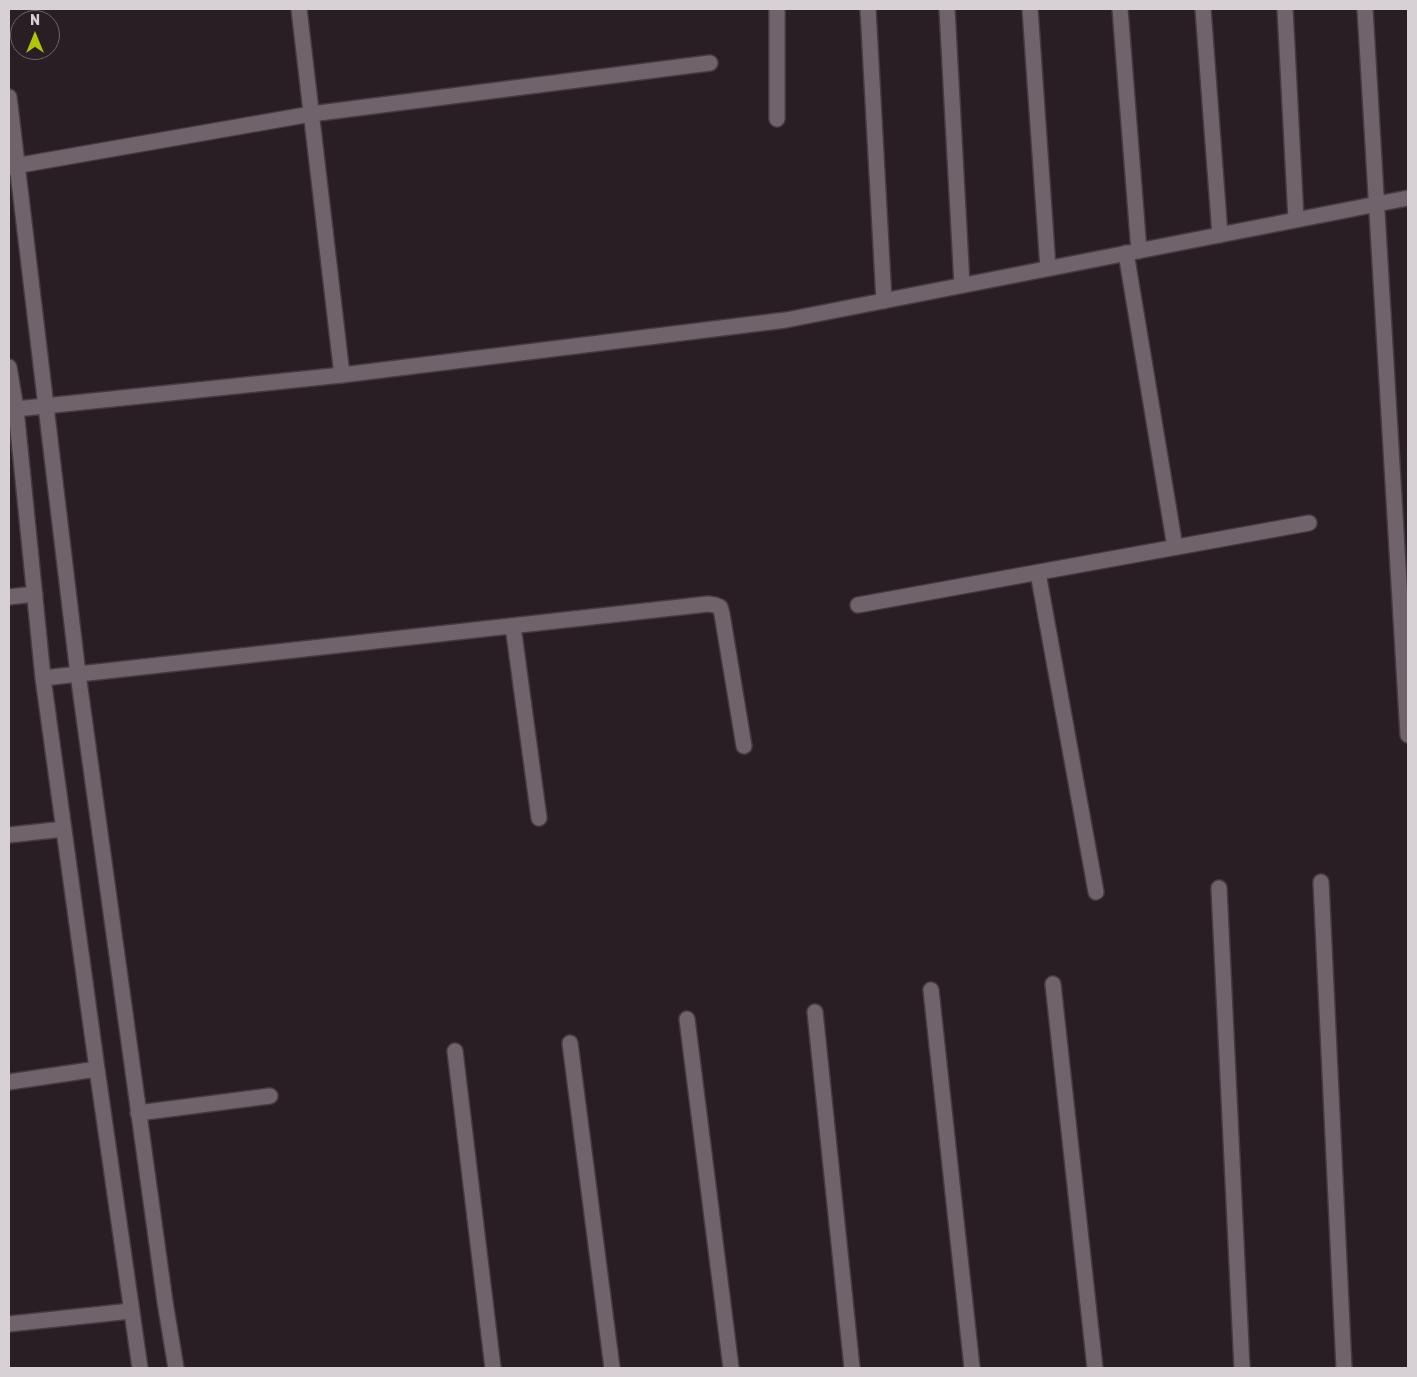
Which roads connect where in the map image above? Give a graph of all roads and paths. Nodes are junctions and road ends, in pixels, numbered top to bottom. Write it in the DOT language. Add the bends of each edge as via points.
graph roads {
  1 [pos="299,9"];
  2 [pos="777,9"];
  3 [pos="868,9"];
  4 [pos="947,9"];
  5 [pos="1030,9"];
  6 [pos="1120,9"];
  7 [pos="1203,9"];
  8 [pos="1285,9"];
  9 [pos="1365,9"];
  10 [pos="710,63"];
  11 [pos="9,97"];
  12 [pos="311,114"];
  13 [pos="777,119"];
  14 [pos="13,166"];
  15 [pos="1408,198"];
  16 [pos="1376,204"];
  17 [pos="1296,220"];
  18 [pos="1220,235"];
  19 [pos="1132,252"];
  20 [pos="1048,268"];
  21 [pos="962,285"];
  22 [pos="884,301"];
  23 [pos="9,367"];
  24 [pos="342,374"];
  25 [pos="46,406"];
  26 [pos="16,409"];
  27 [pos="1309,523"];
  28 [pos="1175,547"];
  29 [pos="1038,572"];
  30 [pos="35,594"];
  31 [pos="9,597"];
  32 [pos="858,605"];
  33 [pos="513,626"];
  34 [pos="78,674"];
  35 [pos="43,678"];
  36 [pos="1408,735"];
  37 [pos="744,746"];
  38 [pos="539,818"];
  39 [pos="64,829"];
  40 [pos="9,835"];
  41 [pos="1322,882"];
  42 [pos="1219,888"];
  43 [pos="1096,892"];
  44 [pos="1053,984"];
  45 [pos="931,990"];
  46 [pos="815,1012"];
  47 [pos="687,1019"];
  48 [pos="570,1043"];
  49 [pos="455,1051"];
  50 [pos="97,1069"];
  51 [pos="9,1082"];
  52 [pos="270,1096"];
  53 [pos="138,1113"];
  54 [pos="131,1311"];
  55 [pos="9,1324"];
  56 [pos="140,1368"];
  57 [pos="176,1368"];
  58 [pos="493,1368"];
  59 [pos="612,1368"];
  60 [pos="730,1368"];
  61 [pos="852,1368"];
  62 [pos="972,1368"];
  63 [pos="1095,1368"];
  64 [pos="1242,1368"];
  65 [pos="1344,1368"];
  1 -- 12 [label="street"];
  2 -- 13 [label="street"];
  3 -- 22 [label="street"];
  4 -- 21 [label="street"];
  5 -- 20 [label="street"];
  6 -- 19 [label="street"];
  7 -- 18 [label="street"];
  8 -- 17 [label="street"];
  9 -- 16 [label="street"];
  10 -- 12 [label="street"];
  11 -- 14 [label="street"];
  12 -- 14 [label="street"];
  12 -- 24 [label="street"];
  14 -- 25 [label="street"];
  15 -- 16 [label="street"];
  16 -- 17 [label="street"];
  16 -- 36 [label="street"];
  17 -- 18 [label="street"];
  18 -- 19 [label="street"];
  19 -- 20 [label="street"];
  19 -- 28 [label="street"];
  20 -- 21 [label="street"];
  21 -- 22 [label="street"];
  22 -- 24 [label="street" via="786,320"];
  23 -- 26 [label="street"];
  24 -- 25 [label="street"];
  25 -- 26 [label="street"];
  25 -- 34 [label="street"];
  26 -- 30 [label="street"];
  27 -- 28 [label="street"];
  28 -- 29 [label="street"];
  29 -- 32 [label="street"];
  29 -- 43 [label="street"];
  30 -- 31 [label="street"];
  30 -- 35 [label="street"];
  33 -- 34 [label="street"];
  33 -- 37 [label="street" via="720,607"];
  33 -- 38 [label="street"];
  34 -- 35 [label="street"];
  34 -- 53 [label="street"];
  35 -- 39 [label="street"];
  39 -- 40 [label="street"];
  39 -- 50 [label="street"];
  41 -- 65 [label="street"];
  42 -- 64 [label="street"];
  44 -- 63 [label="street"];
  45 -- 62 [label="street"];
  46 -- 61 [label="street"];
  47 -- 60 [label="street"];
  48 -- 59 [label="street"];
  49 -- 58 [label="street"];
  50 -- 51 [label="street"];
  50 -- 54 [label="street"];
  52 -- 53 [label="street"];
  53 -- 57 [label="street"];
  54 -- 55 [label="street"];
  54 -- 56 [label="street"];
}
